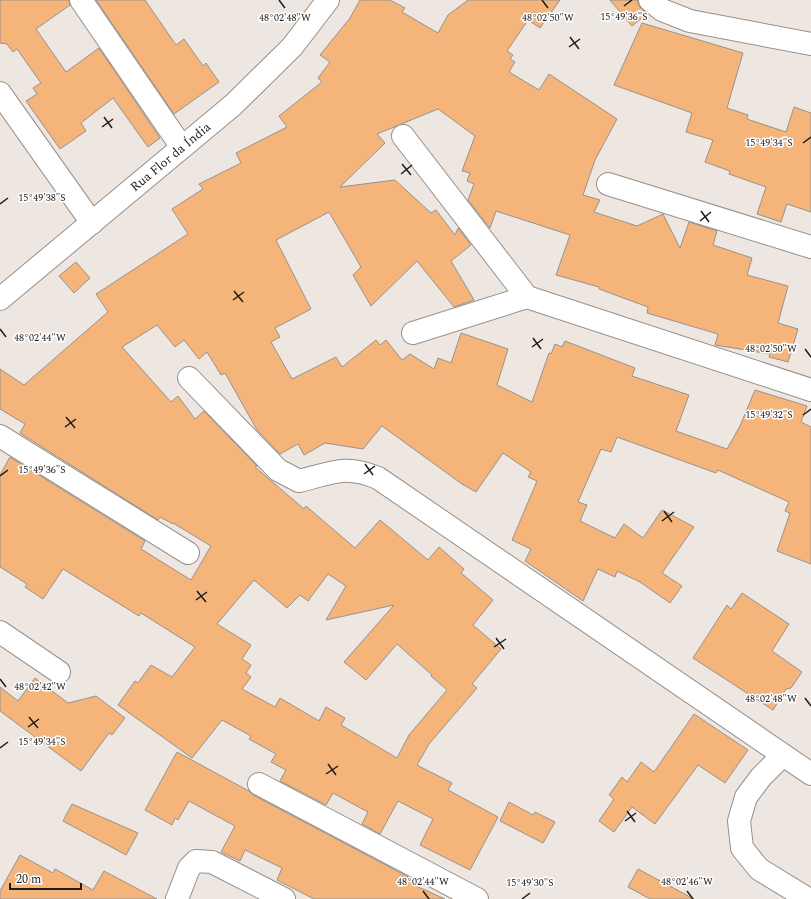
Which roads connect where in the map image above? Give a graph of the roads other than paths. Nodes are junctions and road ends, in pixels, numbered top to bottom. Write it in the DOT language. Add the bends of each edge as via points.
graph roads {
  1 [pos="81,0"];
  2 [pos="328,0"];
  3 [pos="650,0"];
  4 [pos="811,44"];
  5 [pos="0,93"];
  6 [pos="403,136"];
  7 [pos="181,146"];
  8 [pos="608,184"];
  9 [pos="92,223"];
  10 [pos="811,247"];
  11 [pos="527,297"];
  12 [pos="0,299"];
  13 [pos="413,333"];
  14 [pos="189,378"];
  15 [pos="811,390"];
  16 [pos="0,436"];
  17 [pos="188,553"];
  18 [pos="0,632"];
  19 [pos="59,672"];
  20 [pos="782,756"];
  21 [pos="811,774"];
  22 [pos="259,784"];
  23 [pos="178,899"];
  24 [pos="284,899"];
  25 [pos="477,899"];
  26 [pos="808,899"];
  1 -- 7 [label="street"];
  2 -- 7 [label="street, Rua Flor da Índia" via="287,52 233,104"];
  3 -- 4 [label="street" via="662,10 690,21"];
  5 -- 9 [label="street"];
  6 -- 11 [label="street"];
  7 -- 9 [label="street, Rua Flor da Índia"];
  8 -- 10 [label="street"];
  9 -- 12 [label="street, Rua Flor da Índia"];
  11 -- 13 [label="street"];
  11 -- 15 [label="street"];
  14 -- 20 [label="street" via="278,470 299,480 342,470 361,471 378,478"];
  16 -- 17 [label="street"];
  18 -- 19 [label="street"];
  20 -- 21 [label="street"];
  20 -- 26 [label="street" via="746,797 739,821 742,848 759,869"];
  22 -- 25 [label="street"];
  23 -- 24 [label="street" via="189,868 196,861 212,862"];
}
